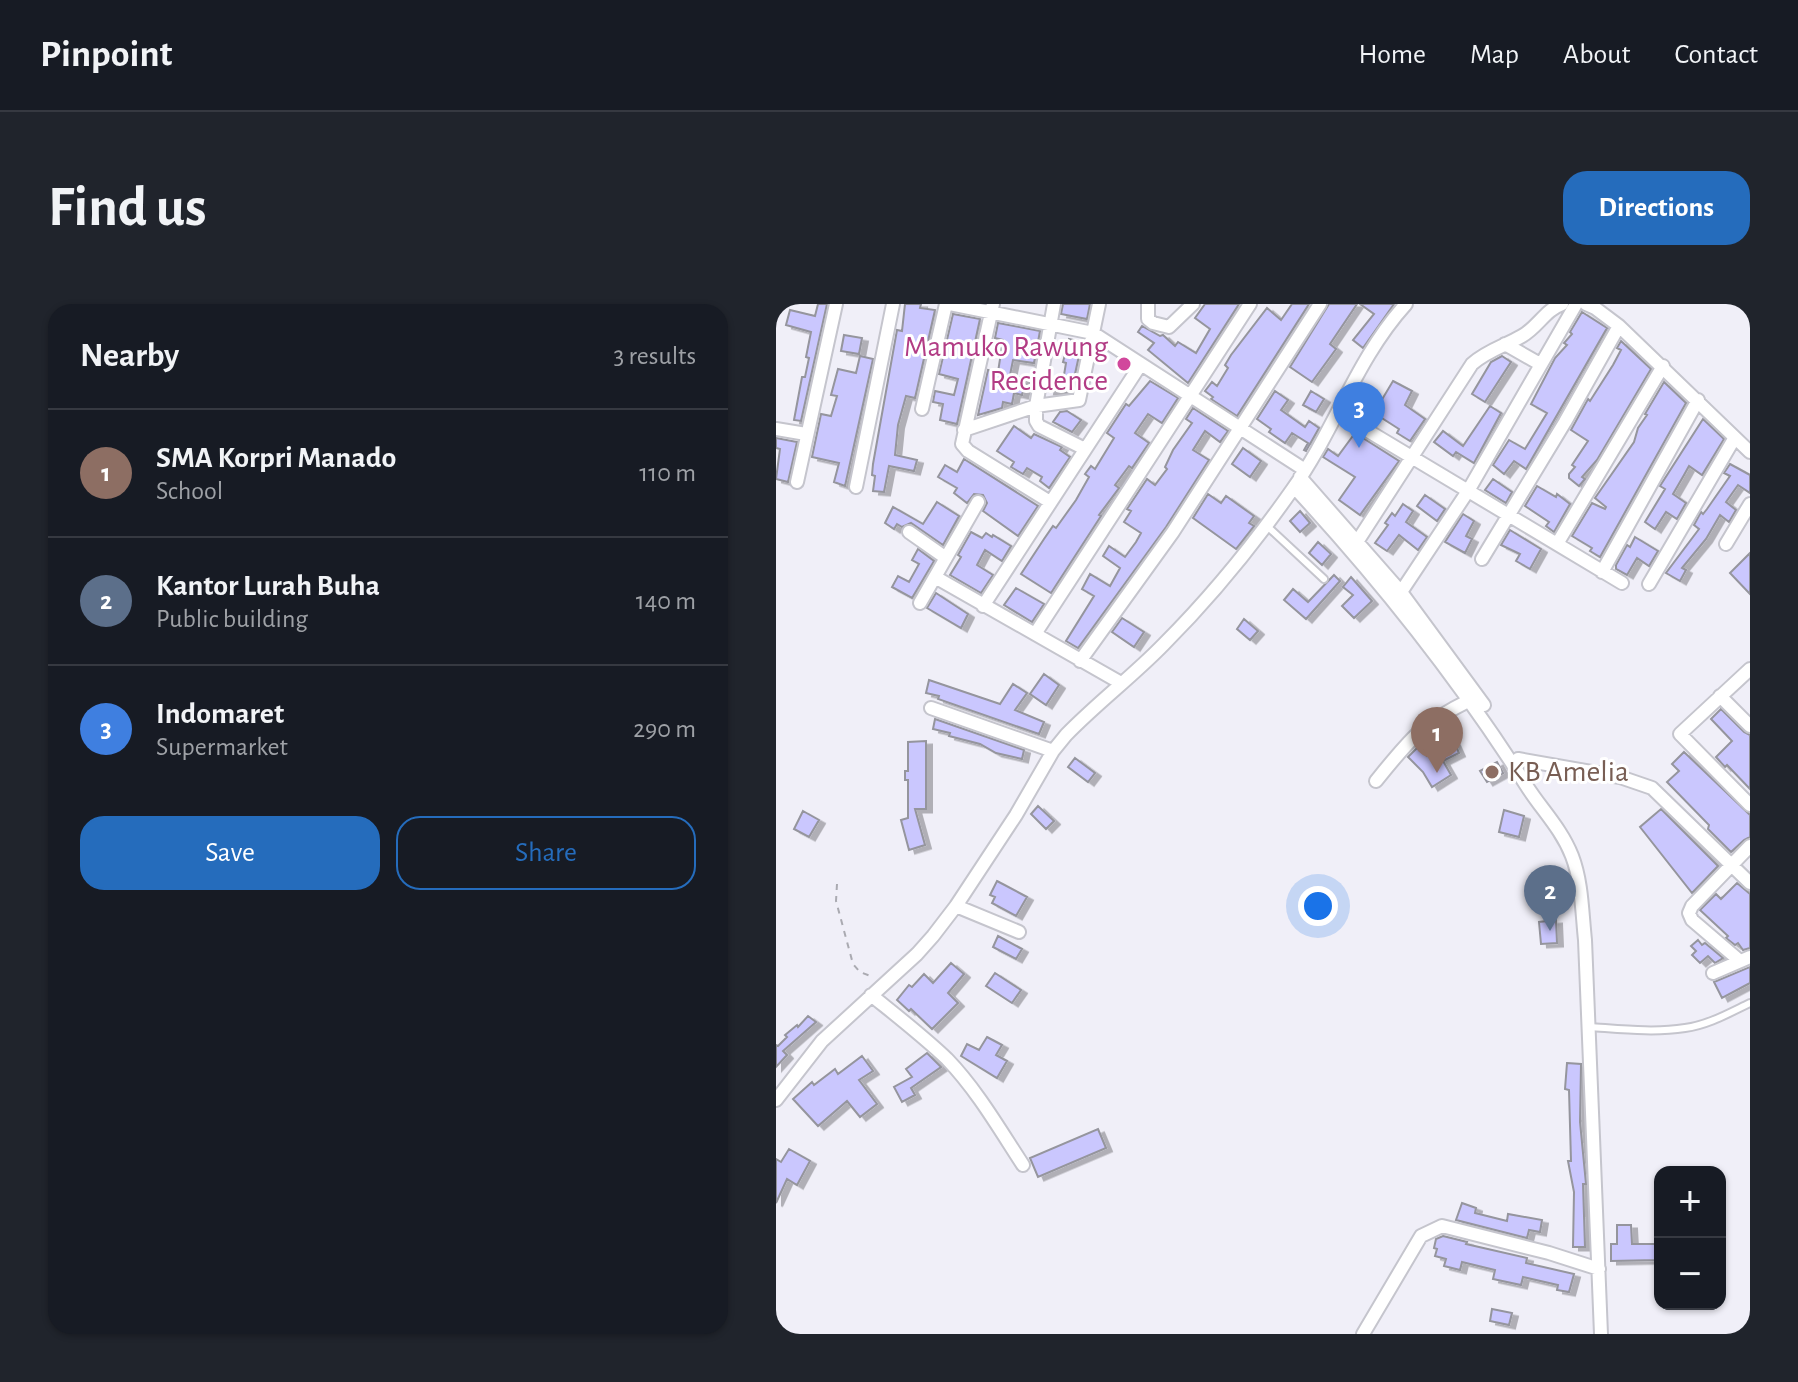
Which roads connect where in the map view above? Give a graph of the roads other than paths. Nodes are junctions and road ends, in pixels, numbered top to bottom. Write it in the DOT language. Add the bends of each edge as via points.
graph roads {
  1 [pos="836,304"];
  2 [pos="893,304"];
  3 [pos="948,304"];
  4 [pos="1054,304"];
  5 [pos="1099,304"];
  6 [pos="1148,304"];
  7 [pos="1193,304"];
  8 [pos="1250,304"];
  9 [pos="1320,304"];
  10 [pos="1406,304"];
  11 [pos="1562,304"];
  12 [pos="1576,304"];
  13 [pos="1586,304"];
  14 [pos="992,309"];
  15 [pos="1048,325"];
  16 [pos="1619,326"];
  17 [pos="1093,333"];
  18 [pos="1505,344"];
  19 [pos="1141,364"];
  20 [pos="1540,364"];
  21 [pos="1663,366"];
  22 [pos="1189,396"];
  23 [pos="1698,400"];
  24 [pos="1036,406"];
  25 [pos="922,409"];
  26 [pos="1338,413"];
  27 [pos="1239,426"];
  28 [pos="776,429"];
  29 [pos="964,430"];
  30 [pos="806,434"];
  31 [pos="1734,439"];
  32 [pos="1085,449"];
  33 [pos="1750,452"];
  34 [pos="1411,456"];
  35 [pos="1300,478"];
  36 [pos="797,482"];
  37 [pos="856,487"];
  38 [pos="1468,491"];
  39 [pos="978,502"];
  40 [pos="1050,502"];
  41 [pos="1750,504"];
  42 [pos="1508,515"];
  43 [pos="1266,525"];
  44 [pos="909,532"];
  45 [pos="1357,542"];
  46 [pos="1557,544"];
  47 [pos="1726,544"];
  48 [pos="946,558"];
  49 [pos="1482,559"];
  50 [pos="1602,572"];
  51 [pos="935,577"];
  52 [pos="1324,579"];
  53 [pos="1622,583"];
  54 [pos="1649,584"];
  55 [pos="1401,592"];
  56 [pos="920,603"];
  57 [pos="983,606"];
  58 [pos="1035,634"];
  59 [pos="1080,661"];
  60 [pos="1750,669"];
  61 [pos="1121,683"];
  62 [pos="1720,696"];
  63 [pos="1470,700"];
  64 [pos="931,708"];
  65 [pos="1750,726"];
  66 [pos="1053,751"];
  67 [pos="1518,759"];
  68 [pos="1376,781"];
  69 [pos="1750,805"];
  70 [pos="1550,816"];
  71 [pos="1750,846"];
  72 [pos="1733,863"];
  73 [pos="1750,883"];
  74 [pos="956,906"];
  75 [pos="1019,932"];
  76 [pos="1745,959"];
  77 [pos="1713,973"];
  78 [pos="871,995"];
  79 [pos="1750,1003"];
  80 [pos="1590,1027"];
  81 [pos="776,1100"];
  82 [pos="1023,1165"];
  83 [pos="1599,1269"];
  84 [pos="1363,1334"];
  85 [pos="1601,1334"];
  1 -- 30 [label="street"];
  2 -- 37 [label="street"];
  3 -- 14 [label="street"];
  3 -- 25 [label="street"];
  4 -- 15 [label="street"];
  5 -- 17 [label="street"];
  6 -- 7 [label="street" via="1151,322 1169,327"];
  8 -- 22 [label="street"];
  9 -- 27 [label="street"];
  10 -- 26 [label="street" via="1374,343"];
  11 -- 18 [label="street"];
  12 -- 20 [label="street"];
  13 -- 16 [label="street"];
  14 -- 15 [label="street"];
  14 -- 29 [label="street"];
  15 -- 17 [label="street"];
  15 -- 24 [label="street"];
  16 -- 21 [label="street"];
  16 -- 42 [label="street"];
  17 -- 19 [label="street"];
  17 -- 24 [label="street" via="1079,400"];
  18 -- 20 [label="street"];
  18 -- 34 [label="street" via="1483,355 1463,375"];
  19 -- 22 [label="street"];
  19 -- 32 [label="street"];
  20 -- 38 [label="street"];
  21 -- 23 [label="street"];
  21 -- 46 [label="street"];
  22 -- 27 [label="street"];
  22 -- 58 [label="street"];
  23 -- 31 [label="street"];
  23 -- 50 [label="street"];
  24 -- 29 [label="street"];
  24 -- 32 [label="street" via="1039,426"];
  26 -- 34 [label="street"];
  26 -- 35 [label="street"];
  27 -- 35 [label="street"];
  27 -- 59 [label="street" via="1166,542"];
  28 -- 30 [label="street"];
  29 -- 40 [label="street" via="964,448"];
  30 -- 36 [label="street"];
  31 -- 33 [label="street"];
  31 -- 54 [label="street"];
  32 -- 40 [label="street"];
  34 -- 38 [label="street"];
  34 -- 45 [label="street"];
  35 -- 43 [label="street"];
  35 -- 45 [label="street"];
  35 -- 63 [label="street"];
  38 -- 42 [label="street"];
  38 -- 55 [label="street"];
  39 -- 48 [label="street"];
  40 -- 57 [label="street"];
  41 -- 47 [label="street"];
  42 -- 46 [label="street"];
  42 -- 49 [label="street"];
  43 -- 52 [label="lane"];
  43 -- 61 [label="street" via="1187,620"];
  44 -- 48 [label="street"];
  45 -- 55 [label="street"];
  46 -- 50 [label="street"];
  48 -- 51 [label="street"];
  50 -- 53 [label="street"];
  51 -- 56 [label="street"];
  51 -- 57 [label="street"];
  55 -- 67 [label="street"];
  57 -- 58 [label="street"];
  58 -- 59 [label="street"];
  59 -- 61 [label="street"];
  60 -- 62 [label="street"];
  61 -- 66 [label="street"];
  62 -- 65 [label="street"];
  62 -- 69 [label="street" via="1680,734"];
  63 -- 68 [label="street" via="1420,728"];
  63 -- 70 [label="street"];
  64 -- 66 [label="street"];
  66 -- 74 [label="street"];
  67 -- 70 [label="street"];
  67 -- 72 [label="street" via="1652,788"];
  70 -- 80 [label="street" via="1579,883"];
  71 -- 72 [label="street"];
  72 -- 73 [label="street"];
  72 -- 76 [label="street" via="1689,913"];
  74 -- 75 [label="street"];
  74 -- 78 [label="street" via="917,954"];
  76 -- 77 [label="street"];
  78 -- 81 [label="street" via="822,1041"];
  78 -- 82 [label="street" via="949,1061"];
  79 -- 80 [label="lane" via="1685,1028"];
  80 -- 83 [label="street"];
  83 -- 84 [label="street" via="1442,1226 1421,1236"];
  83 -- 85 [label="street"];
}
